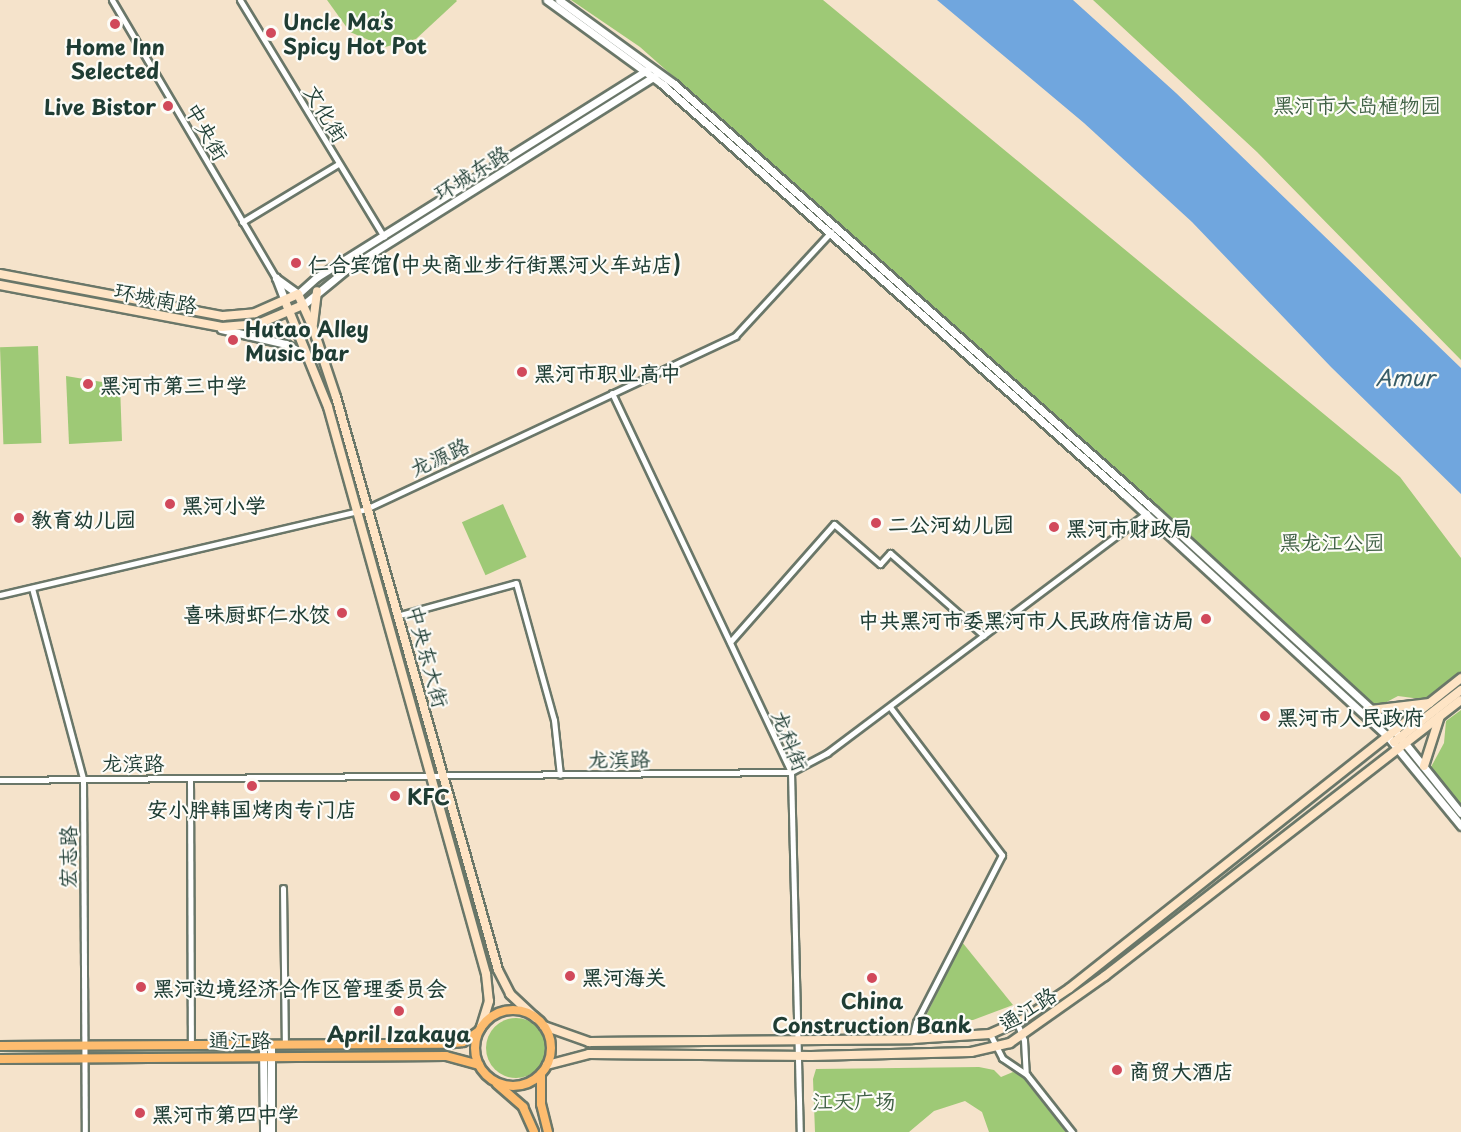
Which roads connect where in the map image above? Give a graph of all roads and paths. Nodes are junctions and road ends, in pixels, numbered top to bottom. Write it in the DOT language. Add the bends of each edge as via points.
graph roads {
  1 [pos="112,0"];
  2 [pos="240,0"];
  3 [pos="547,0"];
  4 [pos="559,0"];
  5 [pos="648,68"];
  6 [pos="656,74"];
  7 [pos="338,164"];
  8 [pos="242,222"];
  9 [pos="832,231"];
  10 [pos="385,240"];
  11 [pos="0,274"];
  12 [pos="276,278"];
  13 [pos="0,285"];
  14 [pos="317,291"];
  15 [pos="297,294"];
  16 [pos="285,301"];
  17 [pos="303,305"];
  18 [pos="290,311"];
  19 [pos="198,323"];
  20 [pos="312,325"];
  21 [pos="312,363"];
  22 [pos="612,393"];
  23 [pos="1153,509"];
  24 [pos="362,510"];
  25 [pos="1146,514"];
  26 [pos="32,588"];
  27 [pos="0,595"];
  28 [pos="399,615"];
  29 [pos="984,636"];
  30 [pos="730,642"];
  31 [pos="1461,678"];
  32 [pos="1461,690"];
  33 [pos="1461,700"];
  34 [pos="1430,703"];
  35 [pos="890,707"];
  36 [pos="1371,710"];
  37 [pos="1440,716"];
  38 [pos="1396,739"];
  39 [pos="1424,766"];
  40 [pos="791,772"];
  41 [pos="560,775"];
  42 [pos="431,776"];
  43 [pos="442,776"];
  44 [pos="190,778"];
  45 [pos="83,779"];
  46 [pos="0,780"];
  47 [pos="1461,813"];
  48 [pos="1461,826"];
  49 [pos="283,888"];
  50 [pos="536,1018"];
  51 [pos="1017,1023"];
  52 [pos="544,1026"];
  53 [pos="479,1030"];
  54 [pos="990,1034"];
  55 [pos="1023,1037"];
  56 [pos="912,1039"];
  57 [pos="797,1040"];
  58 [pos="191,1045"];
  59 [pos="267,1045"];
  60 [pos="285,1045"];
  61 [pos="0,1046"];
  62 [pos="85,1046"];
  63 [pos="996,1047"];
  64 [pos="798,1056"];
  65 [pos="267,1057"];
  66 [pos="0,1059"];
  67 [pos="85,1059"];
  68 [pos="479,1065"];
  69 [pos="547,1065"];
  70 [pos="541,1074"];
  71 [pos="1027,1075"];
  72 [pos="492,1080"];
  73 [pos="85,1132"];
  74 [pos="264,1132"];
  75 [pos="271,1132"];
  76 [pos="534,1132"];
  77 [pos="548,1132"];
  78 [pos="800,1132"];
  79 [pos="1072,1132"];
  1 -- 8 [label="street, 中央街"];
  2 -- 7 [label="street, 文化街"];
  3 -- 5 [label="street"];
  4 -- 5 [label="street"];
  5 -- 6 [label="street"];
  5 -- 10 [label="street, 环城东路"];
  6 -- 9 [label="street"];
  6 -- 10 [label="street, 环城东路"];
  7 -- 8 [label="street"];
  7 -- 10 [label="street, 文化街"];
  8 -- 12 [label="street, 中央街"];
  9 -- 22 [label="street, 龙源路" via="735,336"];
  9 -- 23 [label="street"];
  9 -- 25 [label="street"];
  10 -- 14 [label="street, 环城东路"];
  10 -- 15 [label="street, 环城东路" via="317,276"];
  11 -- 16 [label="main road, 环城南路" via="223,316 255,313"];
  12 -- 15 [label="street"];
  12 -- 16 [label="street"];
  13 -- 19 [label="main road, 环城南路"];
  14 -- 17 [label="street, 环城东路"];
  14 -- 20 [label="main road"];
  15 -- 16 [label="main road, 环城南路"];
  15 -- 17 [label="main road, 中央东大街"];
  16 -- 18 [label="main road, 中央东大街"];
  17 -- 18 [label="main road, 环城南路"];
  17 -- 20 [label="main road, 中央东大街"];
  18 -- 19 [label="main road, 环城南路" via="243,327"];
  18 -- 21 [label="main road, 中央东大街"];
  19 -- 21 [label="street" via="286,344 304,353"];
  20 -- 24 [label="main road, 中央东大街"];
  21 -- 24 [label="main road, 中央东大街"];
  22 -- 24 [label="street, 龙源路"];
  22 -- 30 [label="street, 龙科街"];
  23 -- 25 [label="street, 龙滨路"];
  23 -- 36 [label="street"];
  24 -- 26 [label="street, 龙源路"];
  24 -- 28 [label="main road, 中央东大街"];
  24 -- 42 [label="main road, 中央东大街"];
  25 -- 29 [label="street, 龙滨路"];
  25 -- 38 [label="street"];
  26 -- 27 [label="street, 龙源路"];
  26 -- 45 [label="street, 宏志路"];
  28 -- 41 [label="street" via="516,583 554,720"];
  28 -- 43 [label="main road, 中央东大街"];
  29 -- 30 [label="street" via="890,553 880,564 834,524"];
  29 -- 35 [label="street, 龙滨路"];
  30 -- 40 [label="street, 龙科街"];
  31 -- 34 [label="main road"];
  32 -- 38 [label="main road, 通江路"];
  33 -- 37 [label="main road"];
  34 -- 36 [label="main road"];
  34 -- 38 [label="main road"];
  35 -- 40 [label="street, 龙滨路" via="827,753"];
  35 -- 56 [label="street" via="1002,855 916,1022"];
  36 -- 38 [label="street"];
  37 -- 38 [label="main road"];
  37 -- 39 [label="main road"];
  38 -- 39 [label="street"];
  38 -- 48 [label="street"];
  38 -- 51 [label="main road, 通江路" via="1070,988"];
  38 -- 55 [label="main road, 通江路"];
  39 -- 47 [label="street"];
  40 -- 41 [label="street, 龙滨路"];
  40 -- 57 [label="street, 龙科街"];
  41 -- 43 [label="street, 龙滨路"];
  42 -- 43 [label="street, 龙滨路"];
  42 -- 44 [label="street, 龙滨路"];
  42 -- 53 [label="main road, 中央东大街" via="489,985 489,1001"];
  43 -- 50 [label="main road, 中央东大街" via="502,983"];
  44 -- 45 [label="street, 龙滨路"];
  44 -- 58 [label="street"];
  45 -- 46 [label="street, 龙滨路"];
  45 -- 62 [label="street, 宏志路"];
  49 -- 60 [label="street"];
  50 -- 52 [label="main road"];
  50 -- 53 [label="main road" via="526,1012 506,1011"];
  51 -- 54 [label="main road, 通江路"];
  51 -- 55 [label="street"];
  52 -- 57 [label="main road, 通江路" via="589,1042"];
  52 -- 69 [label="main road" via="551,1045"];
  53 -- 60 [label="main road, 通江路" via="463,1041 446,1044"];
  53 -- 68 [label="main road" via="475,1049"];
  54 -- 56 [label="main road, 通江路"];
  54 -- 63 [label="street"];
  55 -- 63 [label="main road, 通江路"];
  55 -- 71 [label="street" via="1022,1062"];
  56 -- 57 [label="main road, 通江路"];
  57 -- 64 [label="street, 龙科街"];
  58 -- 59 [label="main road, 通江路"];
  58 -- 62 [label="main road, 通江路"];
  59 -- 60 [label="main road, 通江路"];
  59 -- 65 [label="street"];
  61 -- 62 [label="main road, 通江路"];
  62 -- 67 [label="street, 宏志路"];
  63 -- 64 [label="main road, 通江路" via="971,1052"];
  63 -- 71 [label="street" via="1002,1058"];
  64 -- 69 [label="main road, 通江路" via="589,1054"];
  64 -- 78 [label="street, 龙科街"];
  65 -- 67 [label="main road, 通江路"];
  65 -- 68 [label="main road, 通江路" via="446,1056"];
  65 -- 74 [label="street"];
  65 -- 75 [label="street"];
  66 -- 67 [label="main road, 通江路"];
  67 -- 73 [label="street, 宏志路"];
  68 -- 72 [label="main road"];
  69 -- 70 [label="main road"];
  70 -- 72 [label="main road" via="523,1085"];
  70 -- 77 [label="main road" via="541,1104"];
  71 -- 79 [label="street"];
  72 -- 76 [label="main road" via="523,1107"];
}
